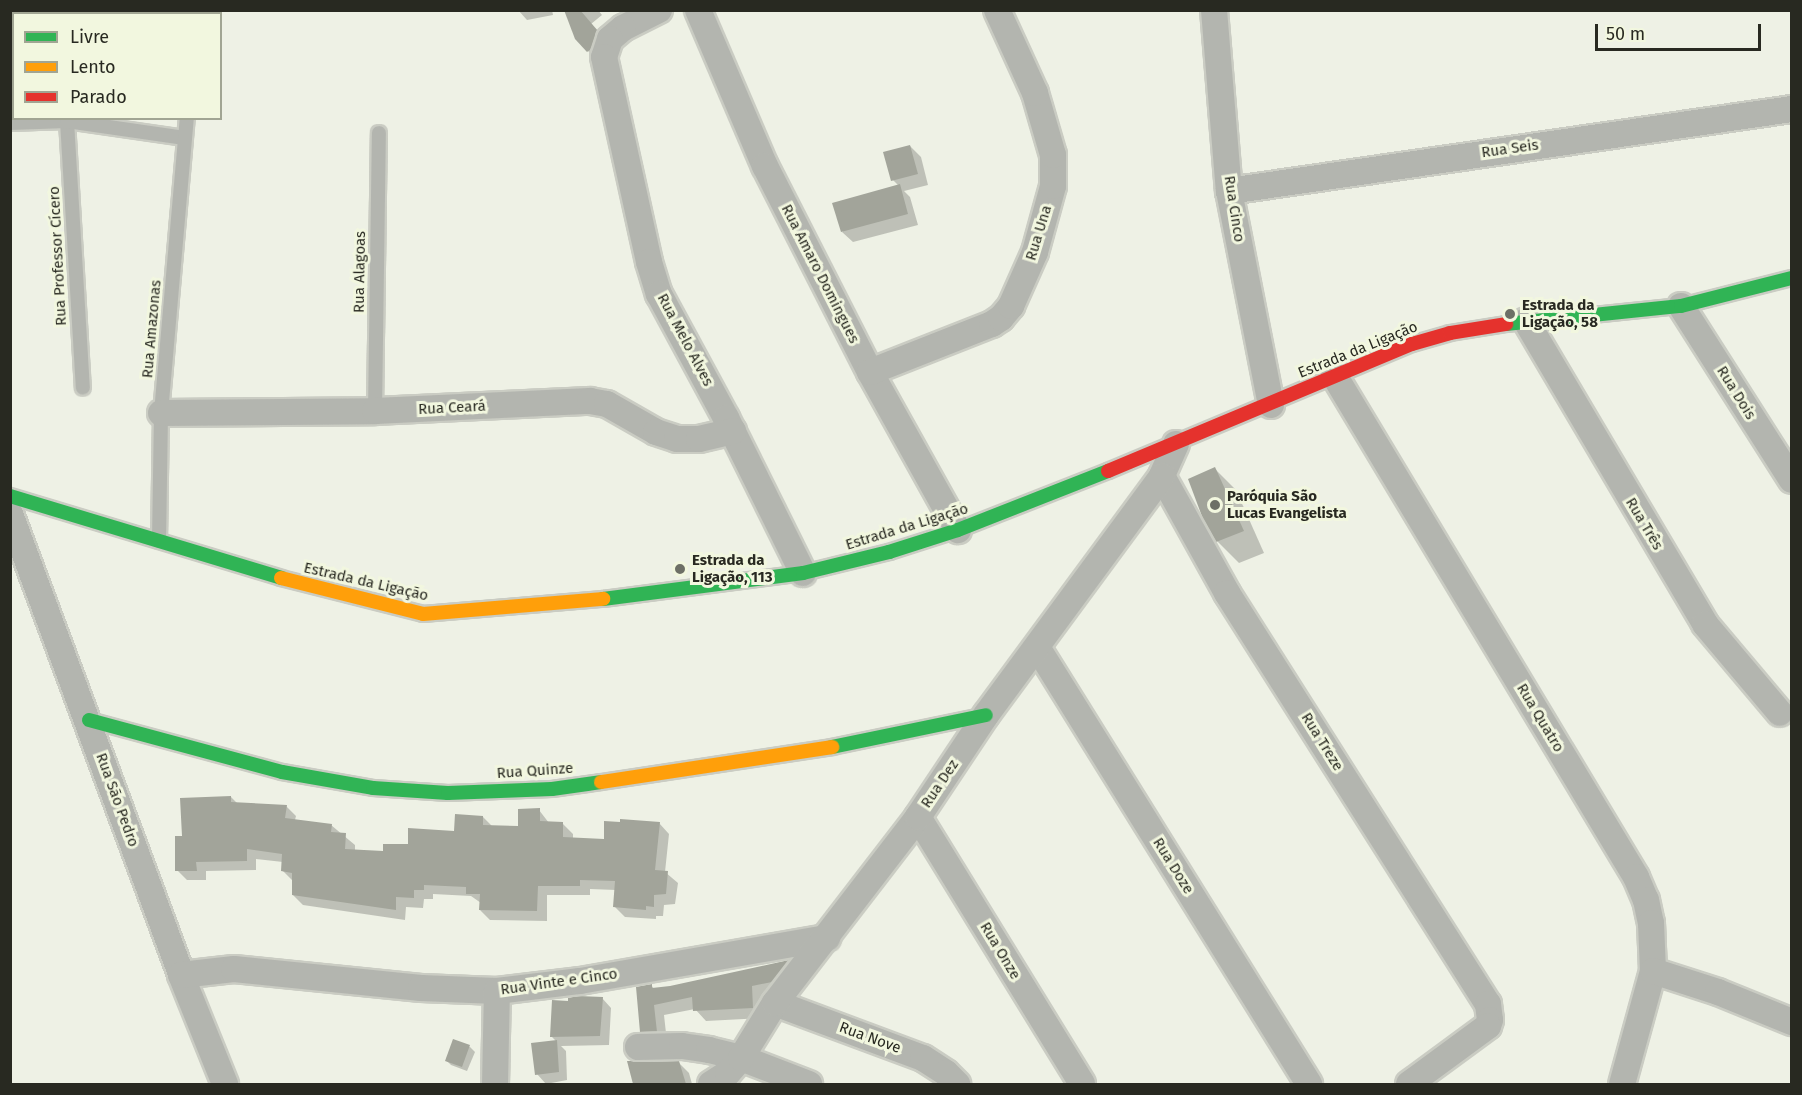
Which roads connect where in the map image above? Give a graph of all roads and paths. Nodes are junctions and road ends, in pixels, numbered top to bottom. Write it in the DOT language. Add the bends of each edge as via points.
graph roads {
  1 [pos="659,10"];
  2 [pos="698,10"];
  3 [pos="997,10"];
  4 [pos="1214,10"];
  5 [pos="1791,109"];
  6 [pos="35,120"];
  7 [pos="187,120"];
  8 [pos="67,121"];
  9 [pos="10,123"];
  10 [pos="379,133"];
  11 [pos="185,138"];
  12 [pos="1229,191"];
  13 [pos="1791,278"];
  14 [pos="1681,306"];
  15 [pos="1526,321"];
  16 [pos="870,372"];
  17 [pos="1334,375"];
  18 [pos="83,388"];
  19 [pos="1271,405"];
  20 [pos="375,411"];
  21 [pos="161,413"];
  22 [pos="733,431"];
  23 [pos="1176,444"];
  24 [pos="1162,476"];
  25 [pos="1791,480"];
  26 [pos="10,496"];
  27 [pos="10,514"];
  28 [pos="958,530"];
  29 [pos="159,542"];
  30 [pos="803,573"];
  31 [pos="1037,647"];
  32 [pos="1780,713"];
  33 [pos="986,715"];
  34 [pos="89,720"];
  35 [pos="918,817"];
  36 [pos="827,938"];
  37 [pos="1653,971"];
  38 [pos="181,975"];
  39 [pos="497,991"];
  40 [pos="775,1004"];
  41 [pos="1791,1022"];
  42 [pos="638,1047"];
  43 [pos="741,1058"];
  44 [pos="225,1084"];
  45 [pos="495,1084"];
  46 [pos="711,1084"];
  47 [pos="809,1084"];
  48 [pos="957,1084"];
  49 [pos="1082,1084"];
  50 [pos="1310,1084"];
  51 [pos="1409,1084"];
  52 [pos="1622,1084"];
  1 -- 22 [label="street, Rua Melo Alves" via="610,39 604,57 659,294"];
  2 -- 16 [label="street, Rua Amaro Domingues" via="765,166"];
  3 -- 16 [label="street, Rua Una" via="1035,93 1053,155 1053,186 1035,252 1011,306 1001,318"];
  4 -- 12 [label="street, Rua Cinco"];
  5 -- 12 [label="street, Rua Seis"];
  6 -- 8 [label="lane"];
  6 -- 9 [label="lane"];
  7 -- 11 [label="lane, Rua Amazonas"];
  8 -- 11 [label="lane"];
  8 -- 18 [label="lane, Rua Professor Cícero"];
  10 -- 20 [label="lane, Rua Alagoas"];
  11 -- 21 [label="lane, Rua Amazonas"];
  12 -- 19 [label="street, Rua Cinco"];
  13 -- 14 [label="street, Estrada da Ligação"];
  14 -- 15 [label="street, Estrada da Ligação"];
  14 -- 25 [label="street, Rua Dois"];
  15 -- 17 [label="street, Estrada da Ligação" via="1450,333"];
  15 -- 32 [label="street, Rua Três" via="1705,624"];
  16 -- 28 [label="street, Rua Amaro Domingues"];
  17 -- 19 [label="street, Estrada da Ligação"];
  17 -- 37 [label="street, Rua Quatro" via="1636,877 1651,923"];
  19 -- 23 [label="street, Estrada da Ligação"];
  20 -- 21 [label="street, Rua Ceará"];
  20 -- 22 [label="street, Rua Ceará" via="590,401 607,404 656,432 677,439"];
  21 -- 29 [label="lane, Rua Amazonas"];
  22 -- 30 [label="street, Rua Melo Alves"];
  23 -- 24 [label="street"];
  23 -- 28 [label="street, Estrada da Ligação"];
  24 -- 31 [label="street, Rua Dez"];
  24 -- 51 [label="street, Rua Treze" via="1227,592 1488,1004 1490,1020 1479,1034"];
  26 -- 29 [label="street, Estrada da Ligação"];
  27 -- 34 [label="street, Rua São Pedro"];
  28 -- 30 [label="street, Estrada da Ligação"];
  29 -- 30 [label="street, Estrada da Ligação" via="279,578 423,614 576,603"];
  31 -- 33 [label="street, Rua Dez"];
  31 -- 50 [label="street, Rua Doze"];
  33 -- 34 [label="street, Rua Quinze" via="798,754 552,789 448,793 373,788 282,772"];
  33 -- 35 [label="street, Rua Dez"];
  34 -- 38 [label="street, Rua São Pedro"];
  35 -- 36 [label="street, Rua Dez"];
  35 -- 49 [label="street, Rua Onze"];
  36 -- 39 [label="street, Rua Vinte e Cinco" via="580,981"];
  36 -- 40 [label="street, Rua Dez"];
  37 -- 41 [label="street"];
  37 -- 52 [label="street, Rua Quatro"];
  38 -- 39 [label="street, Rua Vinte e Cinco" via="234,969 421,988"];
  38 -- 44 [label="street, Rua São Pedro"];
  39 -- 45 [label="street"];
  40 -- 43 [label="street, Rua Dez"];
  40 -- 48 [label="street, Rua Nove" via="923,1058"];
  42 -- 43 [label="street" via="682,1046"];
  43 -- 46 [label="street, Rua Dez"];
  43 -- 47 [label="street"];
}
